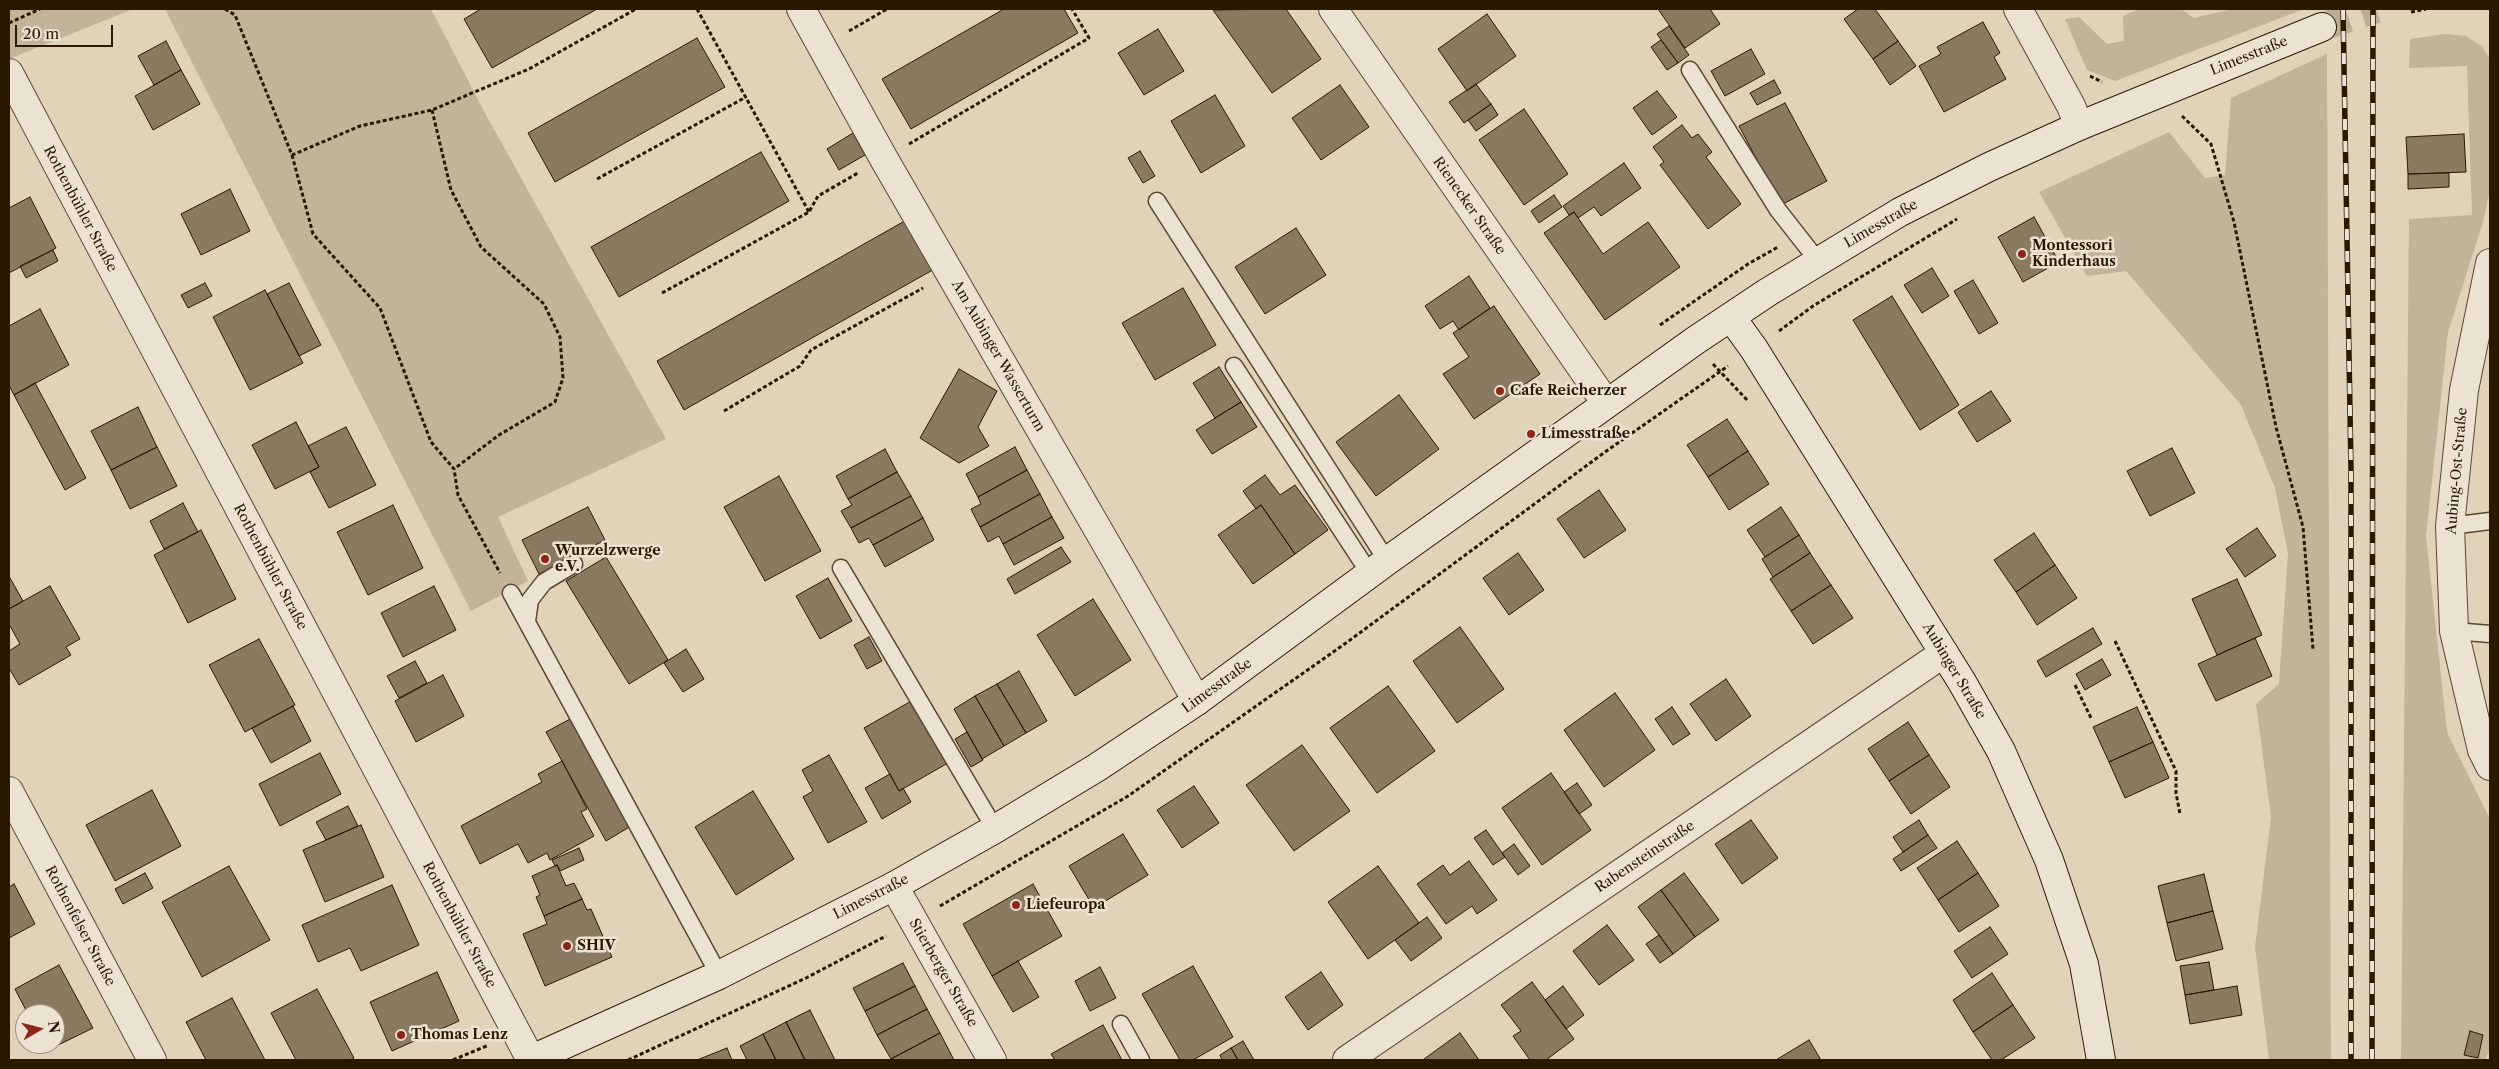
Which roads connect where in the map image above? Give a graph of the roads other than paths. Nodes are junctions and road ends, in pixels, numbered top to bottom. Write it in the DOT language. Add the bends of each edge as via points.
graph roads {
  1 [pos="801,9"];
  2 [pos="1333,9"];
  3 [pos="2018,9"];
  4 [pos="2322,27"];
  5 [pos="1690,70"];
  6 [pos="9,73"];
  7 [pos="2079,126"];
  8 [pos="1157,201"];
  9 [pos="1818,261"];
  10 [pos="2490,263"];
  11 [pos="1731,317"];
  12 [pos="1234,366"];
  13 [pos="1606,403"];
  14 [pos="2490,522"];
  15 [pos="2450,526"];
  16 [pos="574,564"];
  17 [pos="1378,567"];
  18 [pos="841,568"];
  19 [pos="511,593"];
  20 [pos="527,621"];
  21 [pos="2454,631"];
  22 [pos="2490,634"];
  23 [pos="1944,653"];
  24 [pos="1197,701"];
  25 [pos="2490,766"];
  26 [pos="9,791"];
  27 [pos="995,829"];
  28 [pos="894,886"];
  29 [pos="719,974"];
  30 [pos="1121,1024"];
  31 [pos="152,1060"];
  32 [pos="530,1060"];
  33 [pos="992,1060"];
  34 [pos="1141,1060"];
  35 [pos="1347,1060"];
  36 [pos="2102,1060"];
  1 -- 24 [label="street, Am Aubinger Wasserturm"];
  2 -- 13 [label="street, Rienecker Straße"];
  3 -- 7 [label="street"];
  4 -- 7 [label="street, Limesstraße"];
  5 -- 9 [label="lane" via="1778,210"];
  6 -- 32 [label="street, Rothenbühler Straße"];
  7 -- 9 [label="street, Limesstraße" via="1900,212"];
  8 -- 17 [label="lane"];
  9 -- 11 [label="street, Limesstraße"];
  10 -- 15 [label="street, Aubing-Ost-Straße" via="2464,390"];
  11 -- 13 [label="street, Limesstraße"];
  11 -- 23 [label="street, Aubinger Straße"];
  12 -- 17 [label="lane"];
  13 -- 17 [label="street, Limesstraße"];
  14 -- 15 [label="lane"];
  15 -- 21 [label="street, Aubing-Ost-Straße"];
  16 -- 20 [label="lane" via="544,582 530,600"];
  17 -- 24 [label="street, Limesstraße"];
  18 -- 27 [label="lane"];
  19 -- 20 [label="lane"];
  20 -- 29 [label="lane"];
  21 -- 22 [label="lane"];
  21 -- 25 [label="street, Aubing-Ost-Straße" via="2482,750"];
  23 -- 35 [label="street, Rabensteinstraße"];
  23 -- 36 [label="street, Aubinger Straße" via="2001,751 2049,860 2084,964"];
  24 -- 27 [label="street, Limesstraße" via="1096,768"];
  26 -- 31 [label="street, Rothenfelser Straße"];
  27 -- 28 [label="street, Limesstraße"];
  28 -- 29 [label="street, Limesstraße"];
  28 -- 33 [label="street, Stierberger Straße"];
  29 -- 32 [label="street, Limesstraße"];
  30 -- 34 [label="lane"];
}
